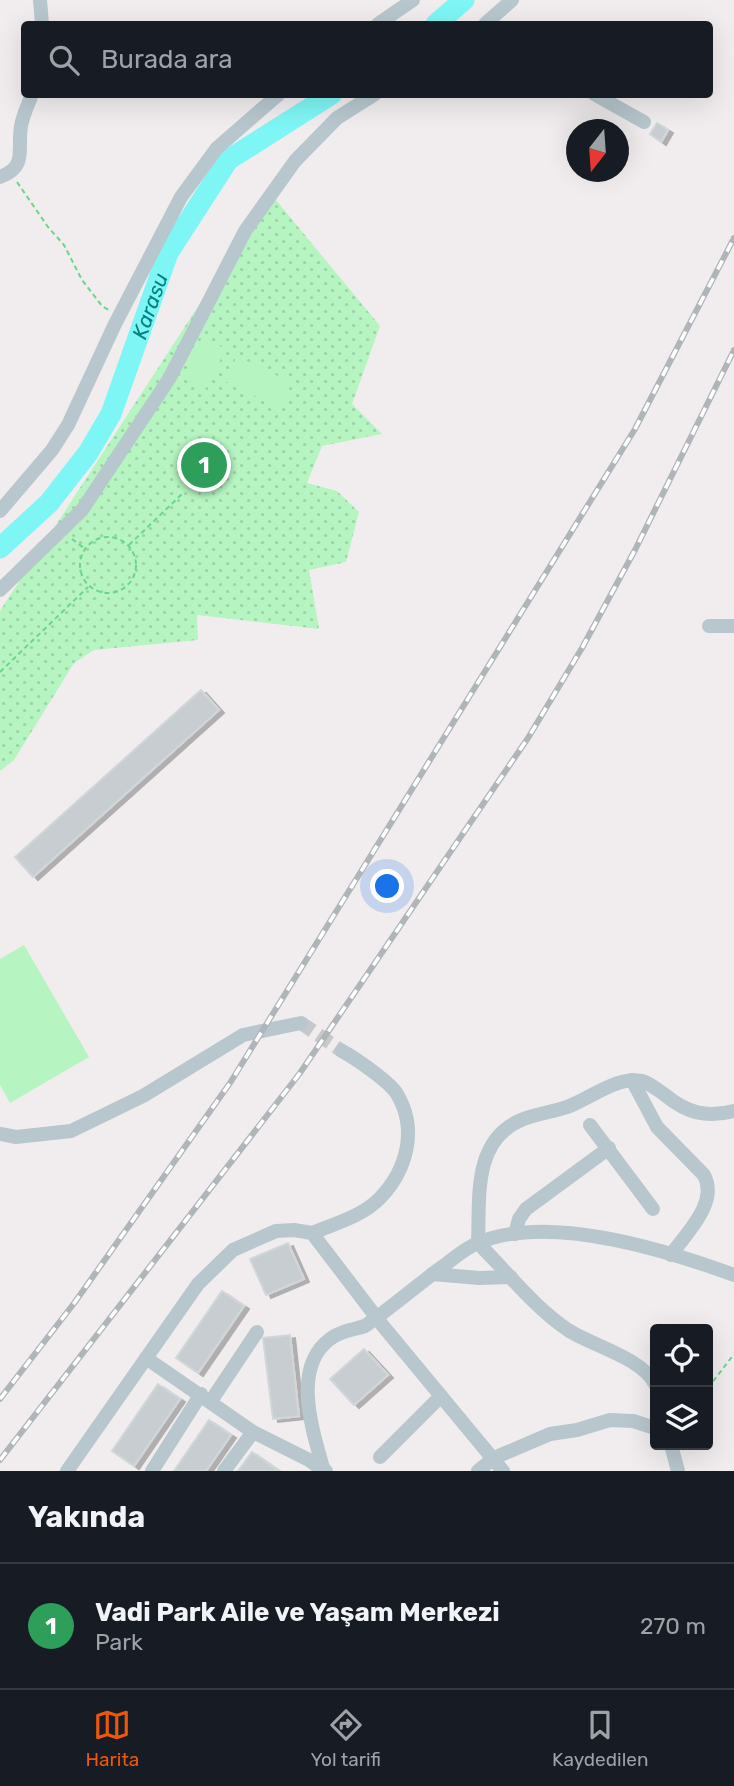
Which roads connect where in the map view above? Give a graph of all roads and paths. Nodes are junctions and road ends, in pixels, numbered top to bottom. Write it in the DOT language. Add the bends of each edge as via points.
graph roads {
  1 [pos="40,0"];
  2 [pos="413,0"];
  3 [pos="512,0"];
  4 [pos="42,21"];
  5 [pos="382,21"];
  6 [pos="488,21"];
  7 [pos="31,98"];
  8 [pos="274,98"];
  9 [pos="369,98"];
  10 [pos="601,98"];
  11 [pos="644,121"];
  12 [pos="7,174"];
  13 [pos="119,316"];
  14 [pos="183,493"];
  15 [pos="0,511"];
  16 [pos="62,531"];
  17 [pos="128,546"];
  18 [pos="85,549"];
  19 [pos="89,586"];
  20 [pos="0,590"];
  21 [pos="709,626"];
  22 [pos="734,626"];
  23 [pos="0,672"];
  24 [pos="301,1023"];
  25 [pos="342,1051"];
  26 [pos="632,1080"];
  27 [pos="734,1111"];
  28 [pos="590,1125"];
  29 [pos="0,1134"];
  30 [pos="609,1148"];
  31 [pos="653,1209"];
  32 [pos="312,1233"];
  33 [pos="515,1234"];
  34 [pos="478,1243"];
  35 [pos="671,1255"];
  36 [pos="432,1275"];
  37 [pos="734,1275"];
  38 [pos="511,1277"];
  39 [pos="377,1318"];
  40 [pos="257,1332"];
  41 [pos="734,1354"];
  42 [pos="146,1358"];
  43 [pos="650,1377"];
  44 [pos="709,1387"];
  45 [pos="442,1396"];
  46 [pos="206,1398"];
  47 [pos="650,1426"];
  48 [pos="253,1432"];
  49 [pos="672,1450"];
  50 [pos="380,1457"];
  51 [pos="494,1458"];
  52 [pos="308,1466"];
  53 [pos="324,1470"];
  54 [pos="67,1471"];
  55 [pos="152,1471"];
  56 [pos="224,1471"];
  57 [pos="478,1471"];
  58 [pos="503,1471"];
  59 [pos="678,1471"];
  1 -- 4 [label="street"];
  2 -- 5 [label="street"];
  3 -- 6 [label="street"];
  7 -- 12 [label="street" via="22,121 20,157"];
  8 -- 13 [label="street" via="226,140 181,197"];
  9 -- 16 [label="street" via="337,118 295,161 244,231 169,379 82,510"];
  10 -- 11 [label="street"];
  12 -- 13 [label="path" via="64,246 102,306"];
  13 -- 15 [label="street" via="68,425"];
  14 -- 17 [label="path"];
  16 -- 18 [label="path"];
  16 -- 20 [label="street"];
  17 -- 18 [label="path" via="105,537"];
  17 -- 19 [label="path" via="136,565 130,583 106,594"];
  18 -- 19 [label="path" via="80,570"];
  19 -- 23 [label="path"];
  21 -- 22 [label="street"];
  24 -- 29 [label="street" via="243,1035 144,1096 71,1130 16,1137"];
  25 -- 32 [label="street" via="396,1092 408,1120 409,1143 398,1175 378,1200"];
  26 -- 27 [label="street" via="652,1086 693,1112"];
  26 -- 34 [label="street" via="504,1130 487,1152 481,1174"];
  26 -- 35 [label="street" via="657,1127 708,1184 705,1205"];
  28 -- 30 [label="street"];
  30 -- 31 [label="street"];
  30 -- 33 [label="street" via="526,1209"];
  32 -- 39 [label="street"];
  32 -- 42 [label="street" via="276,1231 233,1250 198,1284"];
  33 -- 34 [label="street"];
  33 -- 35 [label="street" via="602,1238"];
  34 -- 36 [label="street"];
  34 -- 38 [label="street"];
  35 -- 37 [label="street"];
  36 -- 38 [label="street"];
  36 -- 39 [label="street"];
  38 -- 43 [label="street" via="555,1321"];
  39 -- 45 [label="street"];
  39 -- 53 [label="street" via="328,1340 313,1363 308,1403"];
  40 -- 46 [label="street"];
  41 -- 44 [label="path"];
  42 -- 46 [label="street"];
  42 -- 54 [label="street"];
  45 -- 50 [label="street"];
  45 -- 51 [label="street"];
  46 -- 48 [label="street"];
  46 -- 55 [label="street"];
  47 -- 51 [label="street" via="610,1420 542,1436"];
  48 -- 52 [label="street"];
  48 -- 56 [label="street"];
  49 -- 59 [label="street"];
  51 -- 57 [label="street"];
  51 -- 58 [label="street"];
  52 -- 53 [label="street"];
}
